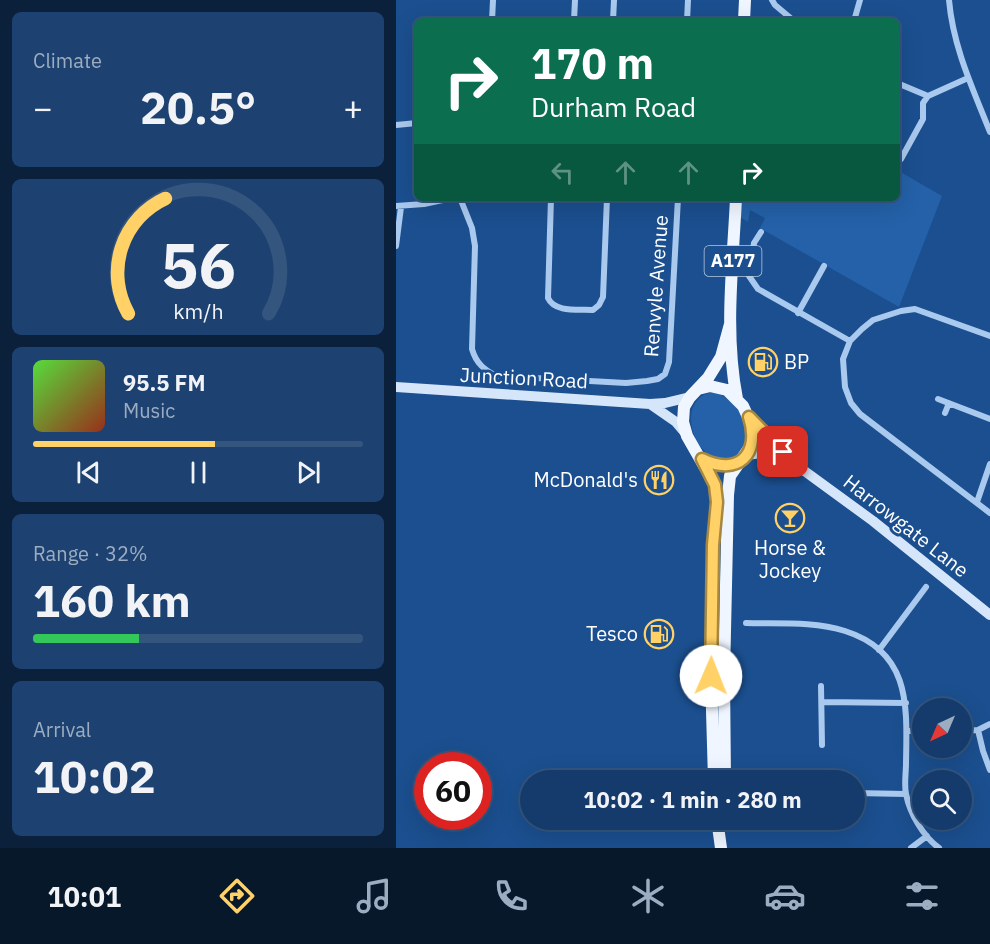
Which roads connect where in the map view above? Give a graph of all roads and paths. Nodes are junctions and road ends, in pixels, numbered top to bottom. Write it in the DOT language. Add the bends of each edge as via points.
graph roads {
  1 [pos="492,0"];
  2 [pos="576,0"];
  3 [pos="614,0"];
  4 [pos="688,0"];
  5 [pos="745,0"];
  6 [pos="772,0"];
  7 [pos="860,0"];
  8 [pos="949,0"];
  9 [pos="492,18"];
  10 [pos="574,18"];
  11 [pos="613,18"];
  12 [pos="687,18"];
  13 [pos="744,18"];
  14 [pos="790,18"];
  15 [pos="855,18"];
  16 [pos="968,78"];
  17 [pos="900,84"];
  18 [pos="928,96"];
  19 [pos="414,123"];
  20 [pos="396,125"];
  21 [pos="990,132"];
  22 [pos="901,159"];
  23 [pos="434,201"];
  24 [pos="461,201"];
  25 [pos="550,201"];
  26 [pos="607,201"];
  27 [pos="678,201"];
  28 [pos="736,201"];
  29 [pos="398,207"];
  30 [pos="761,232"];
  31 [pos="396,246"];
  32 [pos="824,266"];
  33 [pos="798,313"];
  34 [pos="730,324"];
  35 [pos="990,336"];
  36 [pos="850,341"];
  37 [pos="396,387"];
  38 [pos="694,393"];
  39 [pos="737,399"];
  40 [pos="938,399"];
  41 [pos="949,403"];
  42 [pos="650,404"];
  43 [pos="945,412"];
  44 [pos="749,417"];
  45 [pos="990,419"];
  46 [pos="687,436"];
  47 [pos="702,459"];
  48 [pos="742,460"];
  49 [pos="990,464"];
  50 [pos="799,467"];
  51 [pos="977,502"];
  52 [pos="990,513"];
  53 [pos="926,587"];
  54 [pos="990,615"];
  55 [pos="746,624"];
  56 [pos="879,650"];
  57 [pos="822,686"];
  58 [pos="822,702"];
  59 [pos="906,703"];
  60 [pos="990,724"];
  61 [pos="972,730"];
  62 [pos="978,730"];
  63 [pos="907,732"];
  64 [pos="912,732"];
  65 [pos="822,745"];
  66 [pos="714,770"];
  67 [pos="725,770"];
  68 [pos="990,770"];
  69 [pos="865,793"];
  70 [pos="906,794"];
  71 [pos="719,830"];
  72 [pos="723,830"];
  73 [pos="927,836"];
  74 [pos="722,848"];
  75 [pos="911,848"];
  76 [pos="939,848"];
  1 -- 9 [label="street"];
  2 -- 10 [label="street"];
  3 -- 11 [label="street"];
  4 -- 12 [label="street"];
  5 -- 13 [label="main road"];
  6 -- 14 [label="street"];
  7 -- 15 [label="street"];
  8 -- 16 [label="street"];
  16 -- 18 [label="street"];
  16 -- 21 [label="street"];
  17 -- 18 [label="street"];
  18 -- 22 [label="street" via="923,104 923,119"];
  19 -- 20 [label="street"];
  23 -- 29 [label="street"];
  24 -- 27 [label="street, Renvyle Avenue" via="475,246 472,349 484,370 497,376 626,383 657,379 665,374 669,362"];
  25 -- 26 [label="street" via="548,298 558,308 593,310 603,297"];
  28 -- 34 [label="main road, A177"];
  29 -- 31 [label="street"];
  30 -- 33 [label="street" via="754,243 749,276 759,289"];
  32 -- 33 [label="street"];
  33 -- 36 [label="street"];
  34 -- 38 [label="main road, A177" via="720,357"];
  34 -- 39 [label="main road, A177"];
  35 -- 36 [label="street" via="915,309 873,320"];
  36 -- 51 [label="street" via="843,359 845,387 851,403 860,414"];
  37 -- 42 [label="street, Junction Road"];
  38 -- 39 [label="main road" via="710,387 727,390"];
  38 -- 42 [label="street, Junction Road"];
  38 -- 46 [label="main road" via="684,407"];
  39 -- 44 [label="main road"];
  40 -- 41 [label="street"];
  41 -- 43 [label="street"];
  41 -- 45 [label="street"];
  42 -- 46 [label="street" via="676,422"];
  44 -- 48 [label="main road" via="754,430 752,444"];
  44 -- 50 [label="street, Harrowgate Lane"];
  46 -- 47 [label="main road"];
  47 -- 48 [label="main road" via="727,467"];
  47 -- 66 [label="main road" via="715,485 717,502 711,676"];
  48 -- 50 [label="street, Harrowgate Lane" via="762,453"];
  48 -- 67 [label="main road" via="730,476 728,495"];
  49 -- 51 [label="street"];
  50 -- 54 [label="street, Harrowgate Lane"];
  51 -- 52 [label="street"];
  53 -- 56 [label="street"];
  55 -- 56 [label="street" via="830,628 857,636"];
  56 -- 59 [label="street" via="900,677"];
  57 -- 58 [label="street"];
  58 -- 59 [label="street"];
  58 -- 65 [label="street"];
  59 -- 63 [label="street"];
  60 -- 62 [label="street"];
  61 -- 62 [label="street"];
  62 -- 68 [label="street"];
  63 -- 64 [label="street"];
  63 -- 70 [label="street"];
  69 -- 70 [label="street"];
  70 -- 73 [label="street" via="916,821"];
  71 -- 74 [label="main road"];
  72 -- 74 [label="main road"];
  73 -- 75 [label="street"];
  73 -- 76 [label="street"];
}
